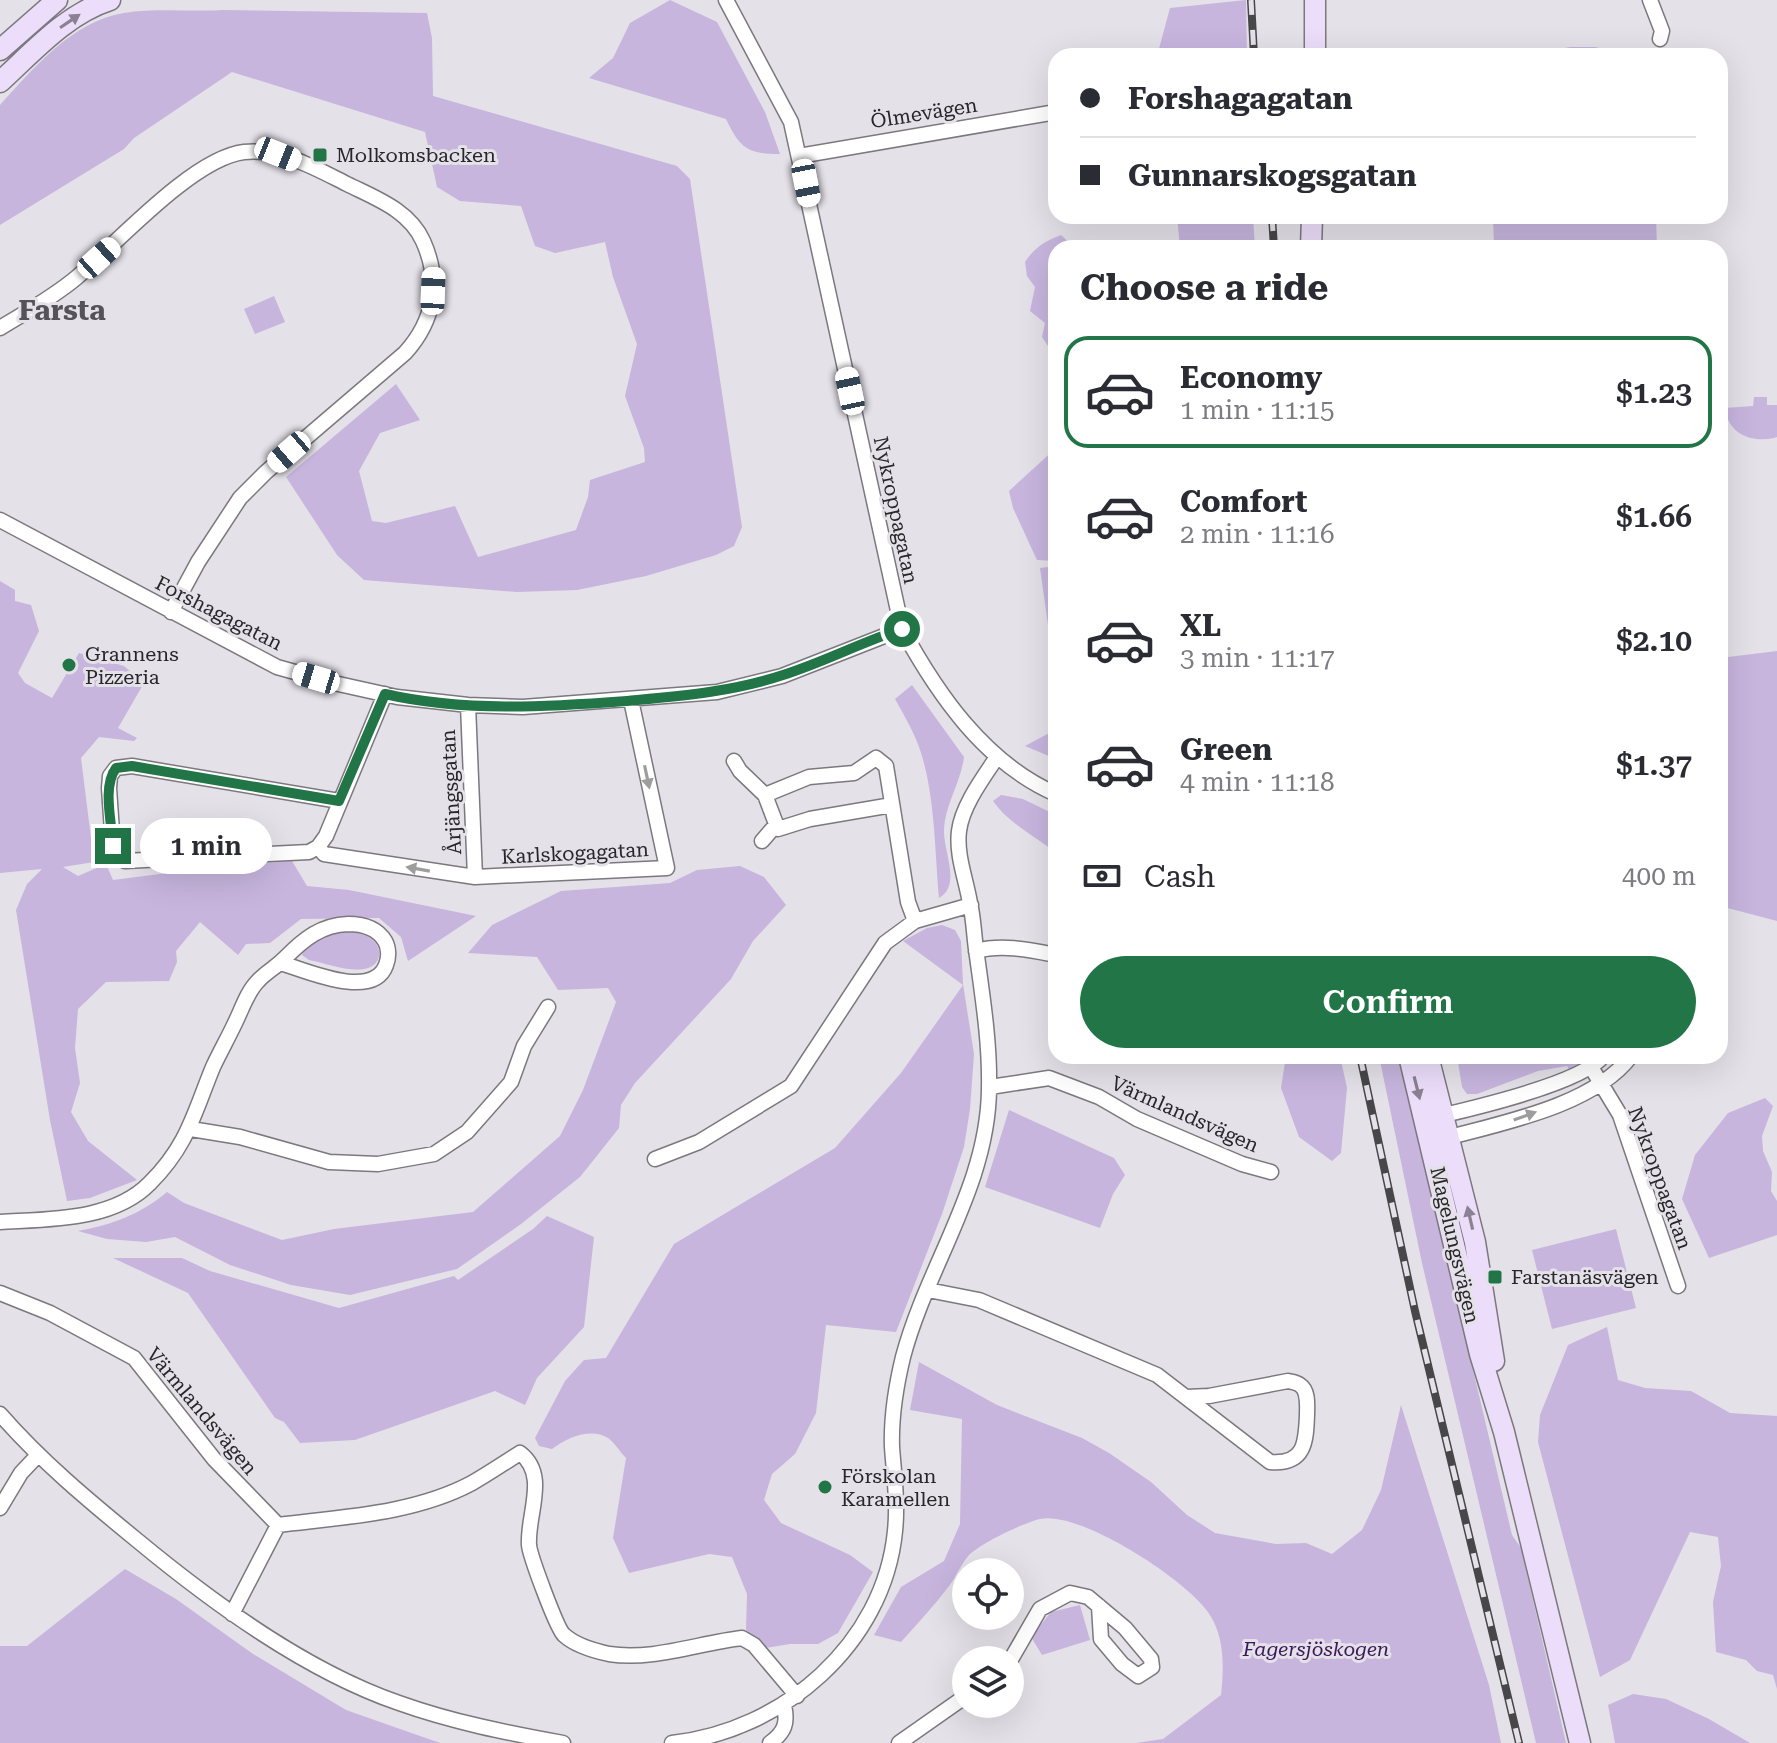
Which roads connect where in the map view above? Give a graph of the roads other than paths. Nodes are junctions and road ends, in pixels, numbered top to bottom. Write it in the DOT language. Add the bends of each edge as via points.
graph roads {
  1 [pos="57,0"];
  2 [pos="110,0"];
  3 [pos="726,0"];
  4 [pos="1315,0"];
  5 [pos="1650,2"];
  6 [pos="1660,39"];
  7 [pos="1315,48"];
  8 [pos="0,50"];
  9 [pos="0,82"];
  10 [pos="1048,113"];
  11 [pos="799,156"];
  12 [pos="0,328"];
  13 [pos="0,520"];
  14 [pos="171,612"];
  15 [pos="902,629"];
  16 [pos="385,694"];
  17 [pos="631,700"];
  18 [pos="468,705"];
  19 [pos="997,757"];
  20 [pos="734,761"];
  21 [pos="1048,790"];
  22 [pos="765,795"];
  23 [pos="339,801"];
  24 [pos="892,805"];
  25 [pos="775,826"];
  26 [pos="762,841"];
  27 [pos="318,847"];
  28 [pos="475,877"];
  29 [pos="971,905"];
  30 [pos="915,921"];
  31 [pos="976,951"];
  32 [pos="1048,954"];
  33 [pos="281,963"];
  34 [pos="548,1007"];
  35 [pos="1412,1064"];
  36 [pos="1429,1064"];
  37 [pos="1594,1064"];
  38 [pos="1624,1064"];
  39 [pos="1591,1067"];
  40 [pos="1601,1085"];
  41 [pos="990,1087"];
  42 [pos="1435,1117"];
  43 [pos="191,1129"];
  44 [pos="1441,1140"];
  45 [pos="655,1159"];
  46 [pos="1271,1172"];
  47 [pos="0,1222"];
  48 [pos="1678,1286"];
  49 [pos="928,1290"];
  50 [pos="0,1293"];
  51 [pos="1186,1397"];
  52 [pos="0,1414"];
  53 [pos="38,1455"];
  54 [pos="0,1508"];
  55 [pos="278,1525"];
  56 [pos="1099,1606"];
  57 [pos="232,1614"];
  58 [pos="1019,1646"];
  59 [pos="797,1696"];
  60 [pos="784,1705"];
  61 [pos="952,1706"];
  62 [pos="563,1743"];
  63 [pos="672,1743"];
  64 [pos="770,1743"];
  65 [pos="899,1743"];
  66 [pos="1580,1743"];
  1 -- 8 [label="main road"];
  9 -- 2 [label="main road, one-way" via="65,23"];
  3 -- 11 [label="street, Nykroppagatan" via="791,122"];
  4 -- 7 [label="main road"];
  5 -- 6 [label="street" via="1662,31"];
  10 -- 11 [label="street, Ölmevägen"];
  11 -- 15 [label="street, Nykroppagatan"];
  12 -- 14 [label="street" via="56,294 184,181 241,153 278,154 318,170 394,207 421,236 434,273 433,298 418,339 240,498"];
  13 -- 14 [label="street, Forshagagatan"];
  14 -- 16 [label="street, Forshagagatan" via="277,667"];
  15 -- 17 [label="street, Forshagagatan" via="782,676 717,692"];
  15 -- 19 [label="street, Nykroppagatan" via="946,700"];
  16 -- 18 [label="street, Forshagagatan"];
  16 -- 23 [label="street"];
  17 -- 18 [label="street, Forshagagatan"];
  17 -- 28 [label="street, Karlskogagatan, one-way" via="667,868"];
  18 -- 28 [label="street, Årjängsgatan"];
  19 -- 21 [label="street, Nykroppagatan"];
  19 -- 29 [label="street" via="959,829"];
  20 -- 22 [label="street"];
  22 -- 24 [label="street" via="809,777 854,773 876,758 886,766"];
  22 -- 25 [label="street"];
  23 -- 27 [label="street"];
  23 -- 27 [label="street" via="132,766 116,768 110,776 113,846 125,861 309,852"];
  24 -- 25 [label="street"];
  24 -- 30 [label="street"];
  25 -- 26 [label="street"];
  28 -- 27 [label="street, Karlskogagatan, one-way" via="324,854"];
  29 -- 30 [label="street"];
  29 -- 31 [label="street"];
  30 -- 45 [label="street" via="885,943 794,1084 699,1142"];
  31 -- 32 [label="street" via="1017,948"];
  31 -- 41 [label="street"];
  33 -- 33 [label="street" via="352,984 376,977 388,955 385,942 371,927 350,924 306,936"];
  33 -- 43 [label="street" via="250,993 213,1067"];
  34 -- 43 [label="street" via="524,1046 511,1082 467,1132 434,1154 378,1164 329,1162"];
  35 -- 42 [label="main road, Magelungsvägen, one-way"];
  36 -- 42 [label="main road, Magelungsvägen"];
  37 -- 39 [label="street"];
  38 -- 40 [label="street"];
  39 -- 40 [label="street, Nykroppagatan"];
  39 -- 42 [label="street"];
  44 -- 40 [label="street, one-way" via="1516,1119"];
  40 -- 48 [label="street, Nykroppagatan" via="1620,1115"];
  41 -- 46 [label="street, Värmlandsvägen" via="1049,1078"];
  41 -- 49 [label="street" via="971,1185"];
  42 -- 44 [label="main road, Magelungsvägen"];
  43 -- 47 [label="street" via="148,1185 105,1210"];
  44 -- 66 [label="main road, Magelungsvägen" via="1480,1354"];
  49 -- 51 [label="street" via="979,1300 1041,1325 1157,1375"];
  49 -- 59 [label="street" via="904,1355 893,1411 897,1498 892,1558 857,1634"];
  50 -- 55 [label="street, Värmlandsvägen" via="134,1358 214,1459"];
  51 -- 51 [label="street" via="1288,1381 1300,1385 1306,1393 1306,1444 1288,1461 1270,1462"];
  52 -- 53 [label="street"];
  53 -- 54 [label="street"];
  53 -- 57 [label="street"];
  55 -- 57 [label="street"];
  55 -- 59 [label="street" via="424,1502 471,1484 520,1453 533,1469 529,1545 561,1633 609,1654 742,1638"];
  56 -- 56 [label="street" via="1101,1639 1130,1672 1145,1673 1152,1667 1151,1659"];
  56 -- 58 [label="street" via="1070,1593 1040,1609"];
  57 -- 62 [label="street" via="397,1703"];
  59 -- 60 [label="street"];
  60 -- 63 [label="street" via="714,1734"];
  60 -- 64 [label="street" via="784,1730"];
  61 -- 65 [label="street"];
}
